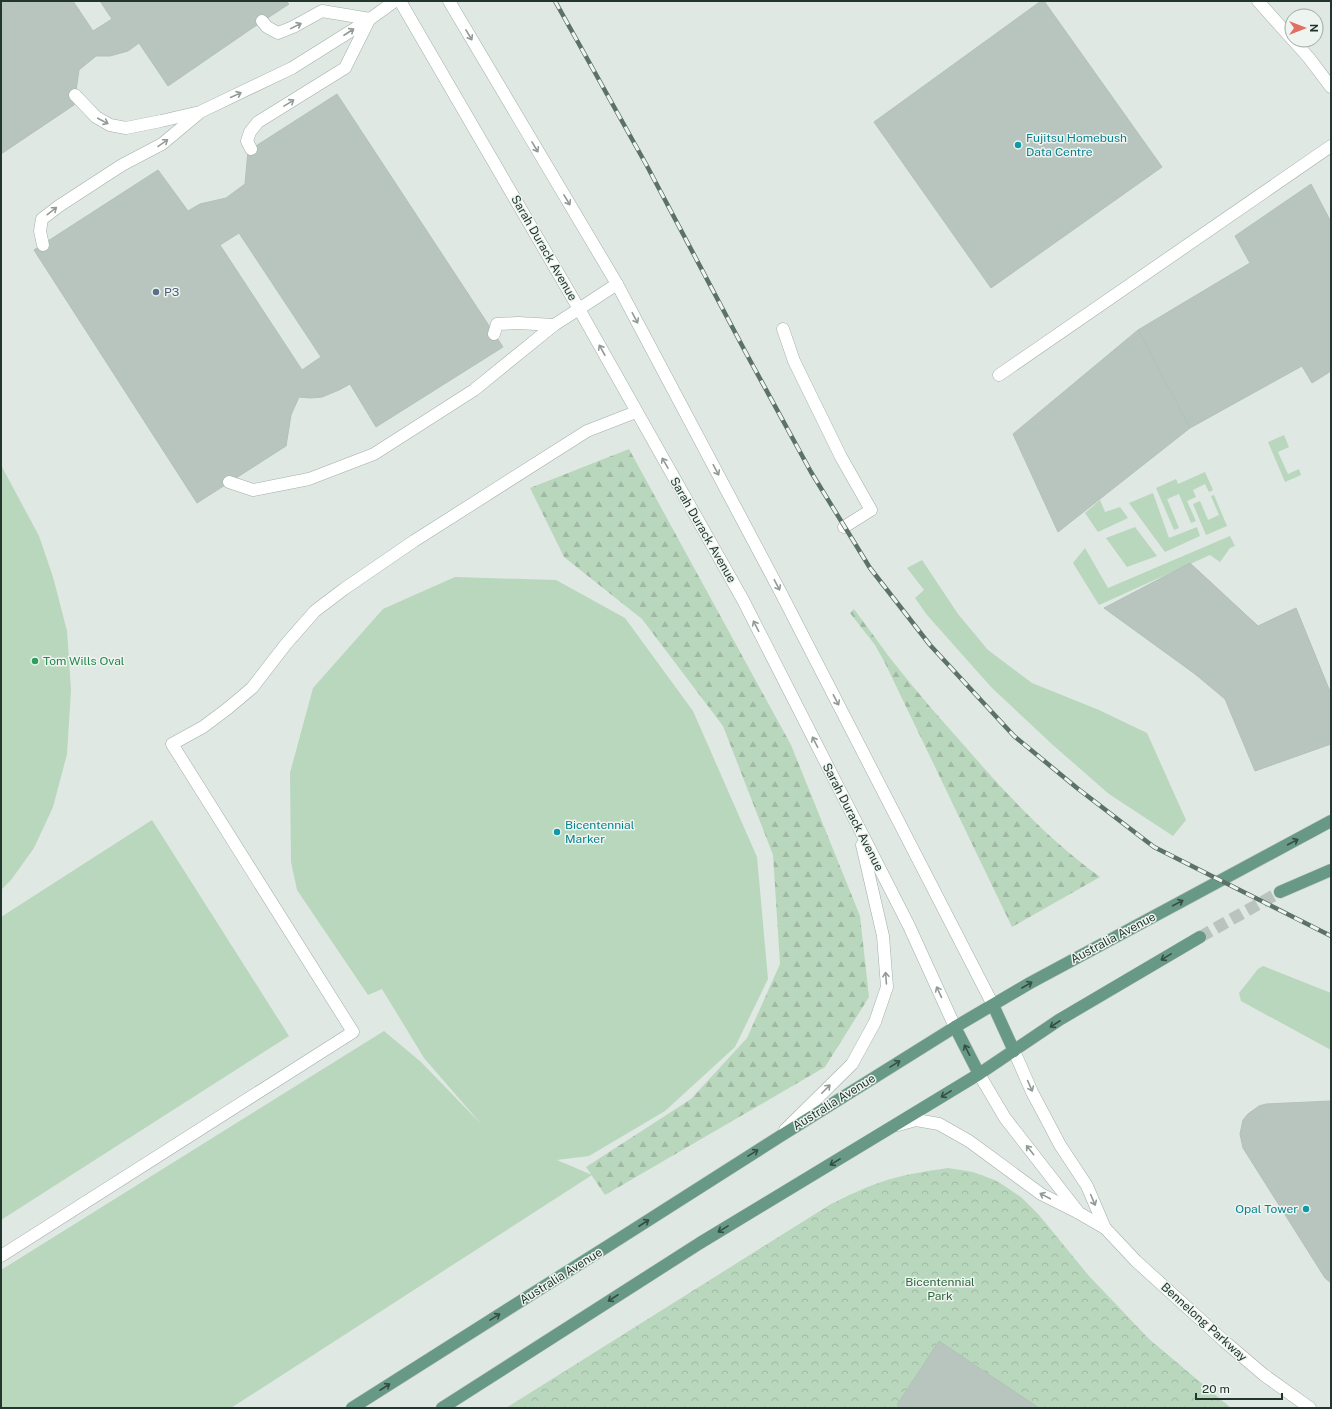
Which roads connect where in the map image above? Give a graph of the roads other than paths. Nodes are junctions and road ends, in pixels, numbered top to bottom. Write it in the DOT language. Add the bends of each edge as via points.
graph roads {
  1 [pos="394,1"];
  2 [pos="400,1"];
  3 [pos="449,1"];
  4 [pos="1258,1"];
  5 [pos="370,19"];
  6 [pos="262,21"];
  7 [pos="1284,31"];
  8 [pos="1300,48"];
  9 [pos="1331,87"];
  10 [pos="75,95"];
  11 [pos="200,112"];
  12 [pos="1331,146"];
  13 [pos="252,149"];
  14 [pos="43,244"];
  15 [pos="617,284"];
  16 [pos="579,309"];
  17 [pos="554,325"];
  18 [pos="783,329"];
  19 [pos="494,334"];
  20 [pos="999,375"];
  21 [pos="636,412"];
  22 [pos="229,482"];
  23 [pos="844,527"];
  24 [pos="1331,821"];
  25 [pos="858,826"];
  26 [pos="1331,870"];
  27 [pos="1280,892"];
  28 [pos="1200,936"];
  29 [pos="993,1004"];
  30 [pos="955,1027"];
  31 [pos="1014,1051"];
  32 [pos="979,1074"];
  33 [pos="895,1125"];
  34 [pos="779,1137"];
  35 [pos="1079,1213"];
  36 [pos="1105,1228"];
  37 [pos="1,1256"];
  38 [pos="352,1408"];
  39 [pos="442,1408"];
  40 [pos="1310,1408"];
  1 -- 5 [label="street"];
  2 -- 16 [label="street, Sarah Durack Avenue"];
  3 -- 15 [label="street, one-way"];
  4 -- 7 [label="street"];
  6 -- 5 [label="street, one-way" via="278,33 322,12"];
  11 -- 5 [label="street, one-way" via="292,68"];
  13 -- 5 [label="street, one-way" via="247,141 258,122 345,68"];
  8 -- 9 [label="street"];
  10 -- 11 [label="street, one-way" via="96,117 110,125 126,128"];
  14 -- 11 [label="street, one-way" via="40,231 42,219 116,169 162,144"];
  12 -- 20 [label="street"];
  15 -- 16 [label="street"];
  15 -- 29 [label="street, one-way" via="782,594"];
  16 -- 17 [label="street"];
  21 -- 16 [label="street, Sarah Durack Avenue, one-way"];
  17 -- 19 [label="street" via="497,324"];
  17 -- 22 [label="street" via="474,390 374,454 309,479 253,490"];
  18 -- 23 [label="street" via="794,361 837,450 871,510"];
  25 -- 21 [label="street, Sarah Durack Avenue, one-way" via="743,600"];
  21 -- 37 [label="street" via="586,432 344,588 315,611 252,688 209,722 172,744 353,1032"];
  29 -- 24 [label="main road, Australia Avenue, one-way"];
  30 -- 25 [label="street, Sarah Durack Avenue, one-way" via="909,926"];
  34 -- 25 [label="street, one-way" via="852,1064 875,1022 887,987 883,936"];
  26 -- 27 [label="main road"];
  28 -- 31 [label="main road, one-way" via="1059,1020"];
  29 -- 30 [label="main road, Australia Avenue"];
  29 -- 31 [label="main road"];
  32 -- 30 [label="main road, Sarah Durack Avenue, one-way"];
  34 -- 30 [label="main road, Australia Avenue, one-way"];
  31 -- 32 [label="main road"];
  31 -- 36 [label="street, Bennelong Parkway, one-way" via="1032,1092 1087,1186"];
  32 -- 33 [label="main road, one-way"];
  35 -- 32 [label="street, Bennelong Parkway, one-way" via="1005,1118"];
  35 -- 33 [label="street, one-way" via="1041,1194 969,1140 939,1124 916,1120"];
  33 -- 39 [label="main road, one-way" via="700,1243"];
  38 -- 34 [label="main road, Australia Avenue, one-way"];
  35 -- 36 [label="street, Bennelong Parkway"];
  36 -- 40 [label="street, Bennelong Parkway" via="1136,1261 1224,1341 1264,1375"];
}
